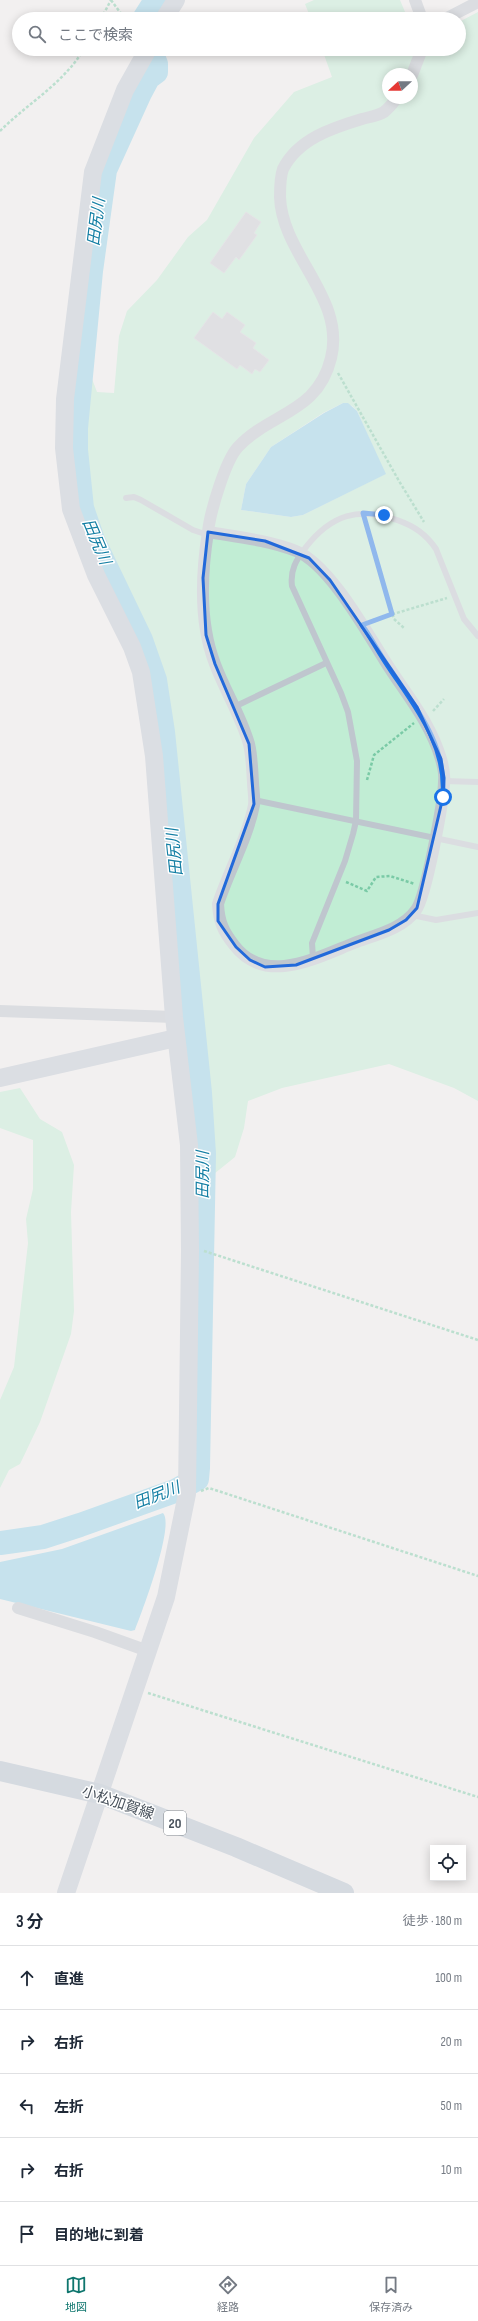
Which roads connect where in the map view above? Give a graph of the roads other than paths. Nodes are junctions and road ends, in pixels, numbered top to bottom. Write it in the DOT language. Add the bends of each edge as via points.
graph roads {
  1 [pos="176,0"];
  2 [pos="415,0"];
  3 [pos="478,2"];
  4 [pos="168,12"];
  5 [pos="419,12"];
  6 [pos="458,12"];
  7 [pos="144,56"];
  8 [pos="419,56"];
  9 [pos="415,68"];
  10 [pos="392,104"];
  11 [pos="126,498"];
  12 [pos="208,533"];
  13 [pos="301,554"];
  14 [pos="478,636"];
  15 [pos="326,663"];
  16 [pos="234,707"];
  17 [pos="444,781"];
  18 [pos="478,782"];
  19 [pos="254,800"];
  20 [pos="356,821"];
  21 [pos="435,837"];
  22 [pos="478,847"];
  23 [pos="478,913"];
  24 [pos="412,915"];
  25 [pos="313,958"];
  26 [pos="0,1011"];
  27 [pos="174,1017"];
  28 [pos="176,1038"];
  29 [pos="0,1078"];
  30 [pos="18,1608"];
  31 [pos="148,1651"];
  32 [pos="0,1771"];
  33 [pos="100,1794"];
  34 [pos="66,1893"];
  35 [pos="344,1893"];
  1 -- 4 [label="street"];
  2 -- 5 [label="street"];
  3 -- 6 [label="street"];
  7 -- 27 [label="street" via="125,90 93,172 65,399 64,448 71,509 96,575 132,647 141,672 160,812"];
  8 -- 9 [label="street"];
  10 -- 12 [label="street" via="376,116 317,135 303,144 283,170 280,188 283,220 295,249 323,299 331,322 334,340 330,363 321,384 307,400 255,433 236,449 225,470"];
  11 -- 12 [label="lane" via="134,497 194,530"];
  12 -- 13 [label="street" via="265,541"];
  12 -- 16 [label="street" via="203,578 206,635 215,664"];
  13 -- 14 [label="lane" via="325,526 363,513 384,515 409,524 433,545 464,619"];
  13 -- 15 [label="lane" via="291,575 292,586"];
  13 -- 17 [label="street" via="309,558 330,580 423,718 441,759"];
  15 -- 16 [label="lane"];
  15 -- 20 [label="lane" via="348,712 357,761"];
  16 -- 19 [label="street" via="249,744"];
  17 -- 18 [label="lane"];
  17 -- 21 [label="street"];
  19 -- 20 [label="lane"];
  19 -- 25 [label="street" via="245,833 218,904 218,921 236,948 250,960 265,967 296,965"];
  20 -- 21 [label="lane"];
  20 -- 25 [label="lane" via="339,879 312,943"];
  21 -- 22 [label="lane"];
  21 -- 24 [label="street" via="424,888 418,908"];
  23 -- 24 [label="lane" via="436,920"];
  24 -- 25 [label="street" via="389,930"];
  26 -- 27 [label="street"];
  27 -- 28 [label="street"];
  28 -- 29 [label="street"];
  28 -- 31 [label="street" via="189,1145 187,1494 166,1597"];
  30 -- 31 [label="street"];
  31 -- 33 [label="street"];
  32 -- 33 [label="main road, 小松加賀線 / 20"];
  33 -- 34 [label="street"];
  33 -- 35 [label="main road, 小松加賀線 / 20" via="236,1846"];
}
